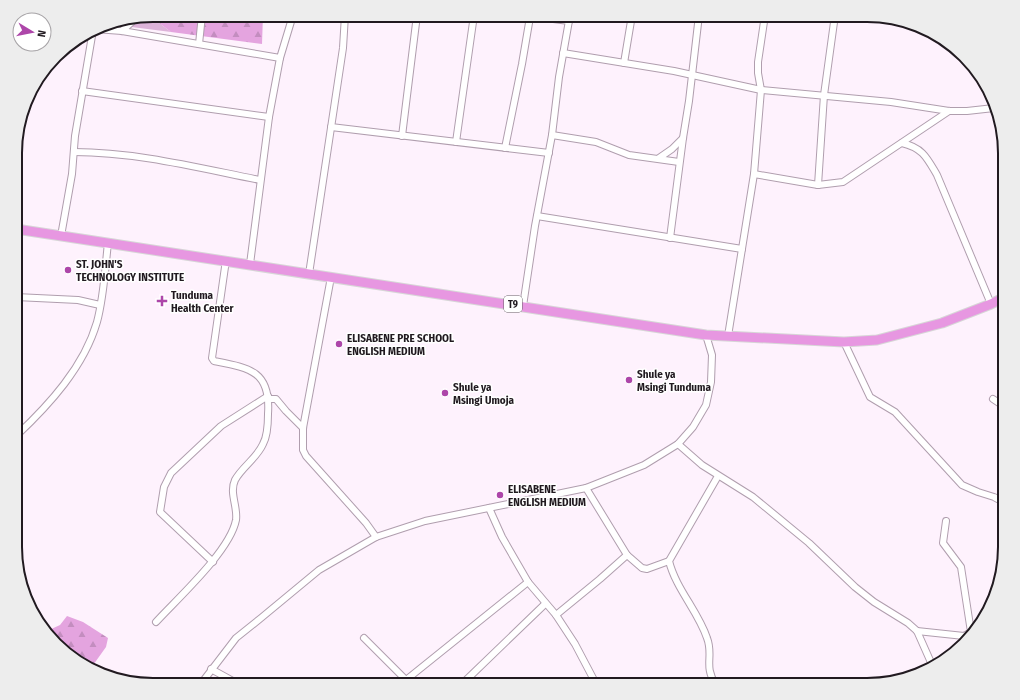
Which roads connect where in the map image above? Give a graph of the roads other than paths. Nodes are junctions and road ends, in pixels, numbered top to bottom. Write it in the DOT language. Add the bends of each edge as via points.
graph roads {
  1 [pos="201,22"];
  2 [pos="291,22"];
  3 [pos="345,22"];
  4 [pos="416,22"];
  5 [pos="473,22"];
  6 [pos="529,22"];
  7 [pos="569,22"];
  8 [pos="631,22"];
  9 [pos="698,22"];
  10 [pos="763,22"];
  11 [pos="834,22"];
  12 [pos="129,24"];
  13 [pos="108,30"];
  14 [pos="122,31"];
  15 [pos="93,37"];
  16 [pos="199,44"];
  17 [pos="563,52"];
  18 [pos="280,58"];
  19 [pos="624,63"];
  20 [pos="692,74"];
  21 [pos="761,90"];
  22 [pos="82,91"];
  23 [pos="824,95"];
  24 [pos="990,108"];
  25 [pos="949,111"];
  26 [pos="269,117"];
  27 [pos="331,127"];
  28 [pos="552,135"];
  29 [pos="402,136"];
  30 [pos="683,138"];
  31 [pos="456,142"];
  32 [pos="902,143"];
  33 [pos="505,148"];
  34 [pos="74,152"];
  35 [pos="549,153"];
  36 [pos="659,158"];
  37 [pos="680,162"];
  38 [pos="754,174"];
  39 [pos="260,180"];
  40 [pos="818,185"];
  41 [pos="537,216"];
  42 [pos="22,230"];
  43 [pos="61,236"];
  44 [pos="670,238"];
  45 [pos="108,243"];
  46 [pos="742,249"];
  47 [pos="226,260"];
  48 [pos="250,264"];
  49 [pos="309,274"];
  50 [pos="331,277"];
  51 [pos="22,297"];
  52 [pos="998,300"];
  53 [pos="991,304"];
  54 [pos="100,305"];
  55 [pos="523,306"];
  56 [pos="706,335"];
  57 [pos="728,336"];
  58 [pos="844,342"];
  59 [pos="269,397"];
  60 [pos="993,399"];
  61 [pos="998,402"];
  62 [pos="303,428"];
  63 [pos="22,430"];
  64 [pos="678,444"];
  65 [pos="718,476"];
  66 [pos="586,488"];
  67 [pos="998,499"];
  68 [pos="489,508"];
  69 [pos="946,521"];
  70 [pos="376,537"];
  71 [pos="627,555"];
  72 [pos="669,561"];
  73 [pos="213,562"];
  74 [pos="528,582"];
  75 [pos="545,604"];
  76 [pos="556,615"];
  77 [pos="156,622"];
  78 [pos="972,625"];
  79 [pos="917,631"];
  80 [pos="963,636"];
  81 [pos="364,638"];
  82 [pos="930,661"];
  83 [pos="211,669"];
  84 [pos="205,678"];
  85 [pos="227,678"];
  86 [pos="404,678"];
  87 [pos="408,678"];
  88 [pos="468,678"];
  89 [pos="593,678"];
  90 [pos="713,678"];
  1 -- 16 [label="street"];
  2 -- 18 [label="street"];
  3 -- 27 [label="street"];
  4 -- 29 [label="street"];
  5 -- 31 [label="street"];
  6 -- 33 [label="street"];
  7 -- 17 [label="street"];
  8 -- 19 [label="street"];
  9 -- 20 [label="street"];
  10 -- 21 [label="street" via="758,62"];
  11 -- 23 [label="street"];
  12 -- 14 [label="street"];
  13 -- 14 [label="street"];
  14 -- 16 [label="street"];
  15 -- 22 [label="street"];
  16 -- 18 [label="street"];
  17 -- 19 [label="street"];
  17 -- 28 [label="street"];
  18 -- 26 [label="street"];
  19 -- 20 [label="street"];
  20 -- 21 [label="street"];
  20 -- 30 [label="street"];
  21 -- 23 [label="street"];
  21 -- 38 [label="street"];
  22 -- 26 [label="street"];
  22 -- 34 [label="street"];
  23 -- 25 [label="street"];
  23 -- 40 [label="street"];
  24 -- 25 [label="street"];
  25 -- 32 [label="street"];
  26 -- 39 [label="street"];
  27 -- 29 [label="street"];
  27 -- 49 [label="street"];
  28 -- 35 [label="street"];
  28 -- 36 [label="street" via="596,142 629,155"];
  29 -- 31 [label="street"];
  30 -- 36 [label="street"];
  30 -- 37 [label="street"];
  31 -- 33 [label="street"];
  32 -- 40 [label="street" via="843,182"];
  32 -- 53 [label="street" via="914,146 926,155 937,175"];
  33 -- 35 [label="street"];
  34 -- 39 [label="street" via="111,154 172,163"];
  34 -- 43 [label="street"];
  35 -- 41 [label="street"];
  36 -- 37 [label="street"];
  37 -- 44 [label="street"];
  38 -- 40 [label="street"];
  38 -- 46 [label="street"];
  39 -- 48 [label="street"];
  41 -- 44 [label="street"];
  41 -- 55 [label="street"];
  42 -- 43 [label="highway, T9"];
  43 -- 45 [label="highway, T9"];
  44 -- 46 [label="street"];
  45 -- 47 [label="highway, T9"];
  45 -- 54 [label="street"];
  46 -- 57 [label="street"];
  47 -- 48 [label="highway, T9"];
  47 -- 59 [label="street" via="212,358 214,361 249,368 264,384"];
  48 -- 49 [label="highway, T9"];
  49 -- 50 [label="highway, T9"];
  50 -- 55 [label="highway, T9"];
  50 -- 62 [label="street"];
  51 -- 54 [label="street" via="82,300"];
  52 -- 53 [label="highway, T9"];
  53 -- 58 [label="highway, T9" via="942,323 877,340"];
  54 -- 63 [label="street" via="96,323 82,357 51,402"];
  55 -- 56 [label="highway, T9"];
  56 -- 57 [label="highway, T9"];
  56 -- 64 [label="street" via="712,355 711,382 706,405 694,426"];
  57 -- 58 [label="highway, T9"];
  58 -- 67 [label="street" via="870,397 895,412 962,485"];
  59 -- 62 [label="street" via="276,399"];
  59 -- 73 [label="street" via="264,444 235,481 233,491 236,520"];
  59 -- 73 [label="street" via="221,426 171,473 164,487 160,512"];
  60 -- 61 [label="street"];
  62 -- 70 [label="street" via="303,450 306,456"];
  64 -- 65 [label="street"];
  64 -- 66 [label="street" via="644,465"];
  65 -- 72 [label="street"];
  65 -- 79 [label="street" via="753,497 809,543 855,587"];
  66 -- 68 [label="street"];
  66 -- 71 [label="street"];
  68 -- 70 [label="street" via="425,521"];
  68 -- 74 [label="street" via="502,537"];
  69 -- 78 [label="street" via="943,543 961,567"];
  70 -- 83 [label="street" via="319,570 236,638"];
  71 -- 72 [label="street" via="642,568 647,569"];
  71 -- 76 [label="street"];
  72 -- 90 [label="street" via="707,638 710,649 708,668"];
  73 -- 77 [label="street"];
  74 -- 75 [label="street"];
  74 -- 87 [label="street"];
  75 -- 76 [label="street"];
  75 -- 88 [label="street"];
  76 -- 89 [label="street"];
  79 -- 80 [label="street"];
  79 -- 82 [label="street"];
  81 -- 86 [label="street"];
  83 -- 84 [label="street"];
  83 -- 85 [label="street"];
}
